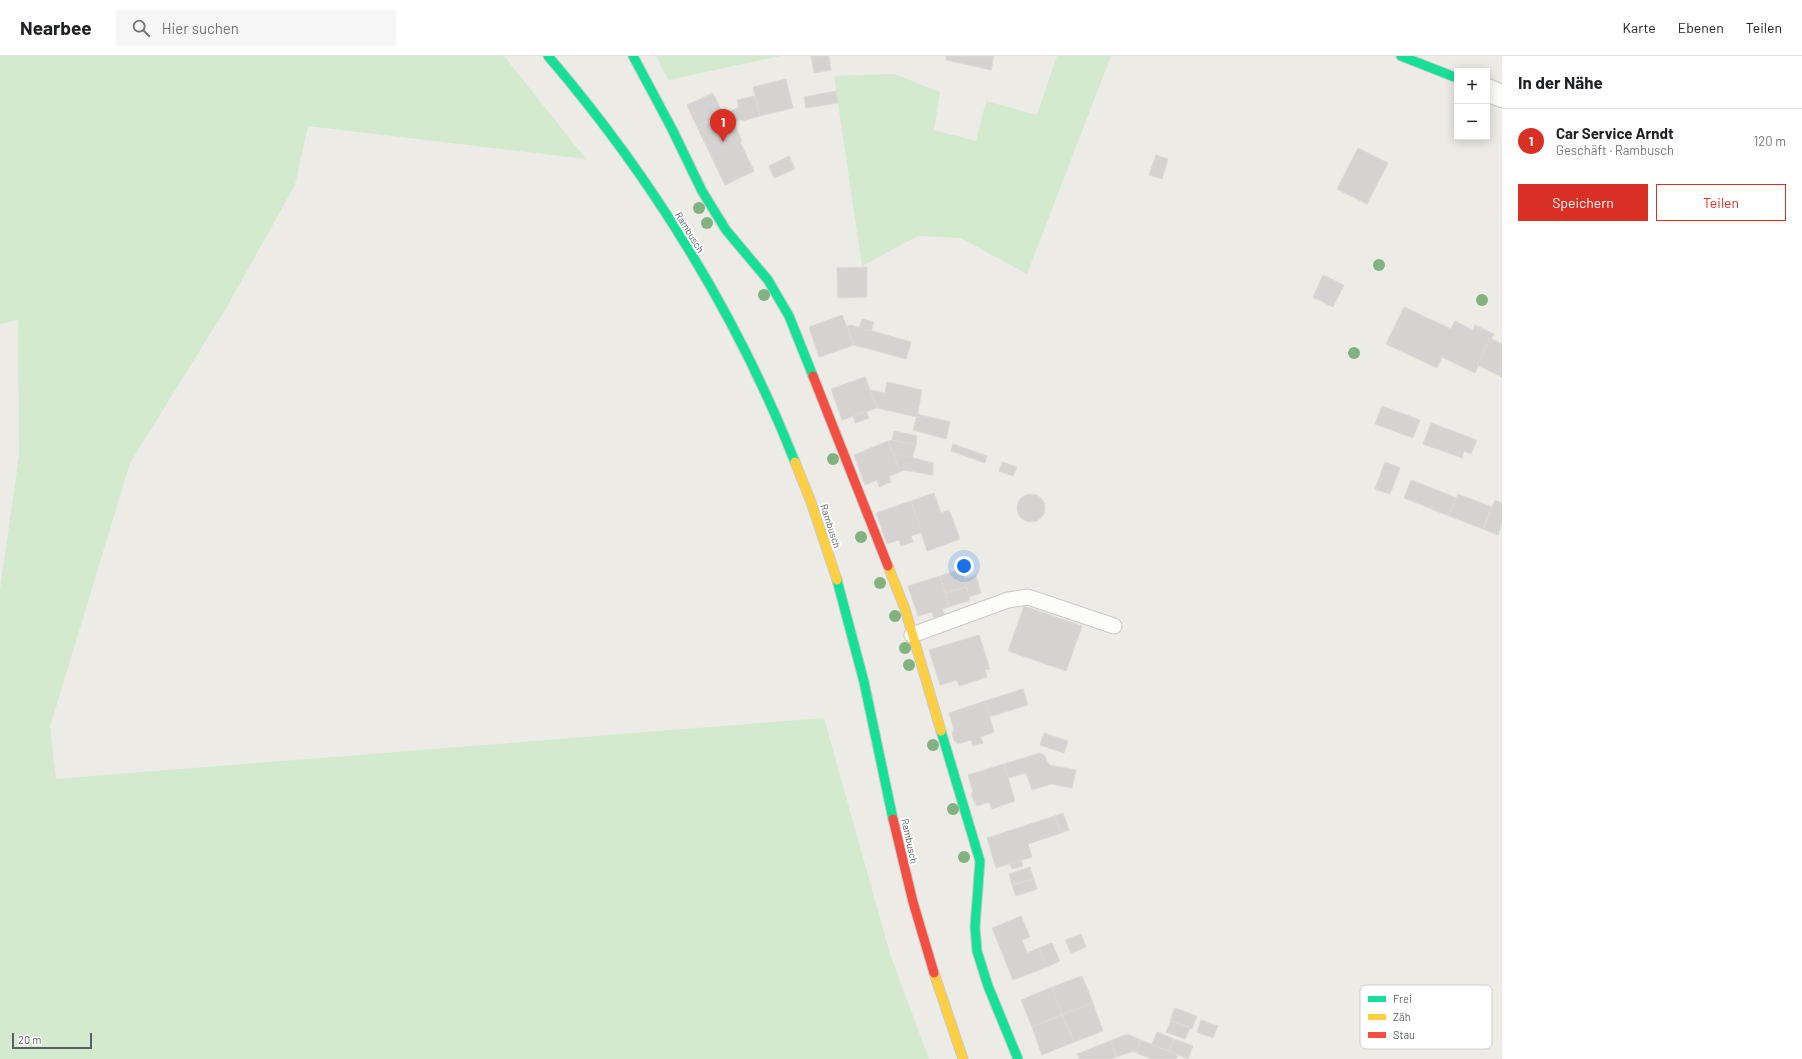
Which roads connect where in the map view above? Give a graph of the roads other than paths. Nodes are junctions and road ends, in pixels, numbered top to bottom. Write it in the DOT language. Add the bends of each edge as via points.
graph roads {
  1 [pos="548,56"];
  2 [pos="633,56"];
  3 [pos="1401,56"];
  4 [pos="1454,77"];
  5 [pos="1490,91"];
  6 [pos="1502,96"];
  7 [pos="1114,626"];
  8 [pos="912,635"];
  9 [pos="963,1059"];
  10 [pos="1018,1059"];
  1 -- 9 [label="street, Rambusch" via="619,146 677,231 754,367 781,427 816,514 848,615 908,881 941,997"];
  2 -- 8 [label="street" via="702,191 726,230 768,280 789,316 905,608"];
  3 -- 4 [label="street"];
  5 -- 6 [label="street"];
  7 -- 8 [label="lane" via="1028,597 1008,600"];
  8 -- 10 [label="street" via="980,861 975,927 977,951 988,986"];
}
